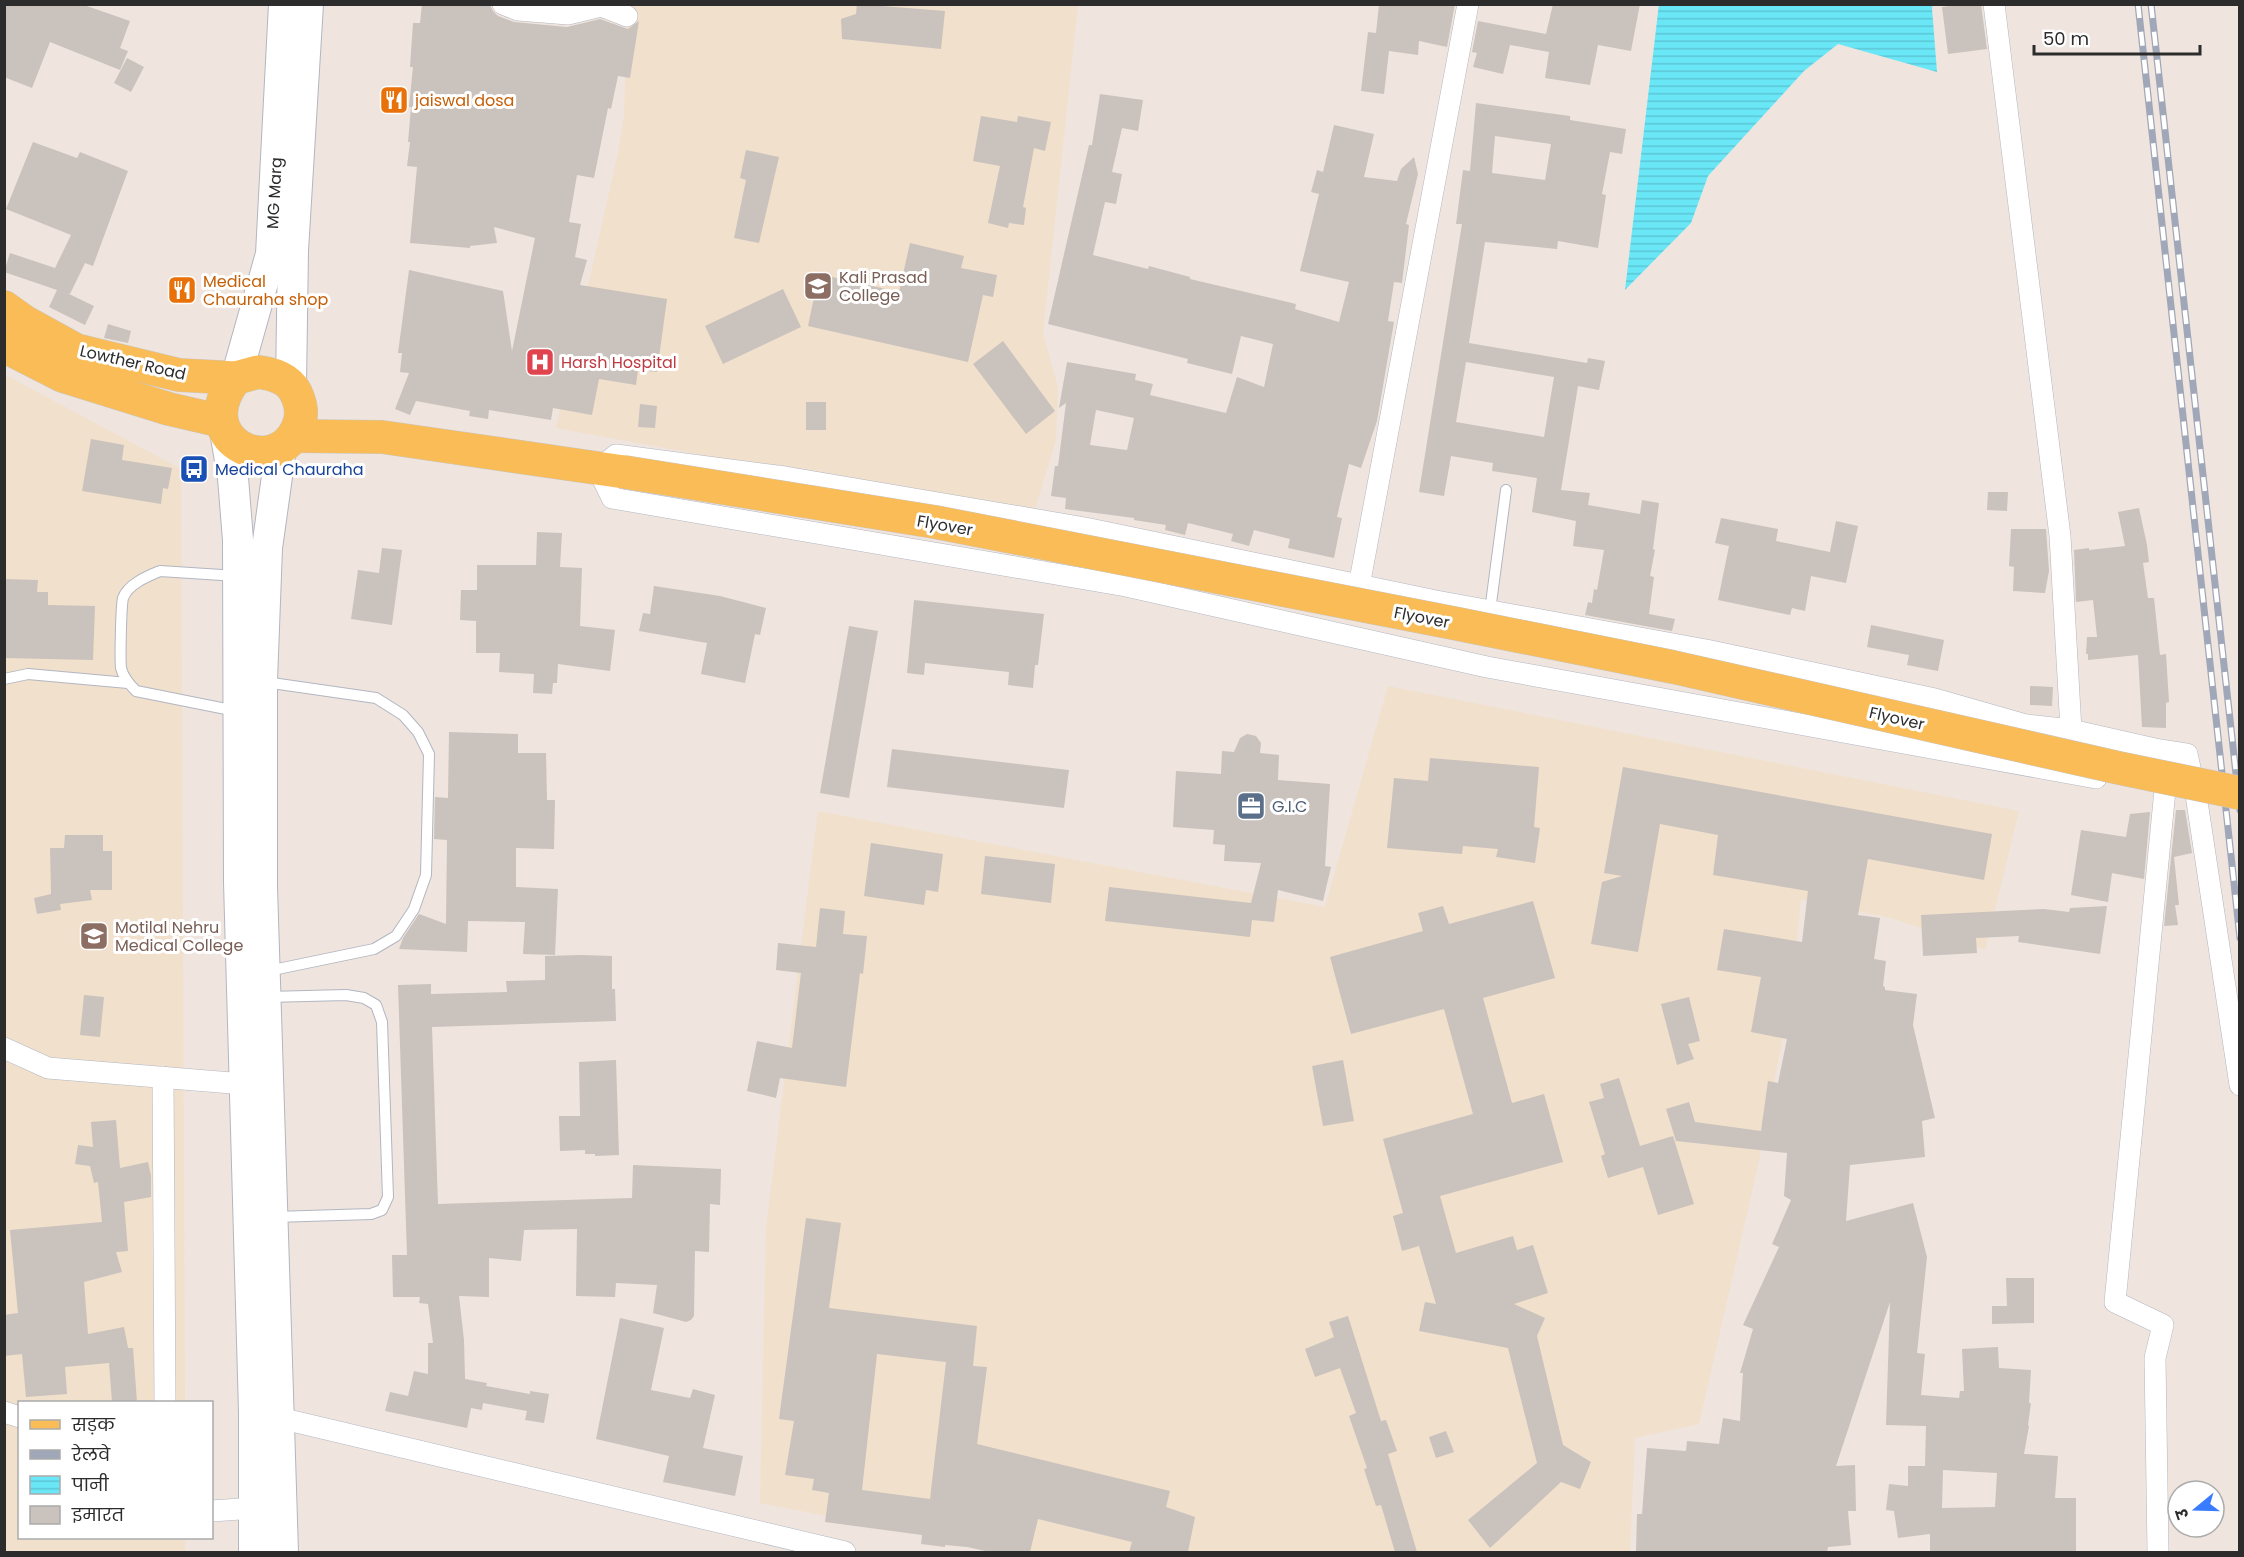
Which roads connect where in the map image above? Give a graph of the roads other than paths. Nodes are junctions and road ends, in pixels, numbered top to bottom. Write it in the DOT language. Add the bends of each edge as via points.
graph roads {
  1 [pos="284,4"];
  2 [pos="308,4"];
  3 [pos="502,4"];
  4 [pos="1468,4"];
  5 [pos="1994,4"];
  6 [pos="627,16"];
  7 [pos="4,307"];
  8 [pos="4,346"];
  9 [pos="236,378"];
  10 [pos="296,395"];
  11 [pos="223,426"];
  12 [pos="382,437"];
  13 [pos="287,442"];
  14 [pos="611,471"];
  15 [pos="1506,490"];
  16 [pos="238,576"];
  17 [pos="1359,586"];
  18 [pos="1490,610"];
  19 [pos="4,679"];
  20 [pos="261,681"];
  21 [pos="128,683"];
  22 [pos="237,711"];
  23 [pos="2071,730"];
  24 [pos="2165,790"];
  25 [pos="2240,793"];
  26 [pos="2196,795"];
  27 [pos="2240,806"];
  28 [pos="265,984"];
  29 [pos="4,1048"];
  30 [pos="163,1077"];
  31 [pos="244,1084"];
  32 [pos="2240,1085"];
  33 [pos="273,1217"];
  34 [pos="165,1401"];
  35 [pos="267,1415"];
  36 [pos="254,1508"];
  37 [pos="213,1511"];
  38 [pos="254,1552"];
  39 [pos="283,1552"];
  40 [pos="844,1552"];
  41 [pos="2158,1552"];
  1 -- 9 [label="main road, MG Marg" via="271,254"];
  2 -- 10 [label="main road" via="293,250"];
  3 -- 6 [label="street" via="518,10 568,14 601,6"];
  4 -- 17 [label="street"];
  5 -- 23 [label="street" via="2060,536"];
  7 -- 9 [label="main road, Lowther Road" via="76,350 179,375"];
  8 -- 11 [label="main road, Lowther Road" via="63,376"];
  9 -- 10 [label="main road" via="270,373 281,377"];
  9 -- 11 [label="main road" via="223,398"];
  10 -- 12 [label="main road" via="329,418"];
  10 -- 13 [label="main road" via="301,416"];
  11 -- 13 [label="main road" via="231,440 249,451 271,452"];
  11 -- 16 [label="main road" via="233,478"];
  12 -- 13 [label="main road"];
  12 -- 14 [label="main road, Flyover"];
  13 -- 20 [label="main road" via="267,548"];
  14 -- 17 [label="street" via="616,455 785,477 1085,528"];
  14 -- 24 [label="street" via="612,498 1126,586 1487,667"];
  14 -- 25 [label="main road, Flyover, bridge" via="935,522 1453,623 1673,667"];
  15 -- 18 [label="lane"];
  16 -- 21 [label="lane" via="160,571 131,586 123,598 120,653"];
  16 -- 22 [label="main road"];
  17 -- 18 [label="street"];
  18 -- 23 [label="street" via="1706,650 1935,699 2026,725"];
  19 -- 21 [label="lane" via="28,674"];
  20 -- 28 [label="main road"];
  20 -- 28 [label="lane" via="376,698 403,716 418,732 429,754 426,875 414,909 396,936 374,949"];
  21 -- 22 [label="lane" via="136,691"];
  22 -- 31 [label="main road"];
  23 -- 26 [label="street" via="2187,754"];
  24 -- 26 [label="street"];
  24 -- 41 [label="street" via="2115,1302 2163,1325 2155,1358"];
  26 -- 27 [label="street"];
  26 -- 32 [label="street"];
  28 -- 33 [label="main road"];
  28 -- 33 [label="lane" via="364,998 376,1005 382,1022 388,1197 382,1210 371,1215"];
  29 -- 30 [label="street" via="48,1068"];
  30 -- 31 [label="street"];
  30 -- 34 [label="street"];
  31 -- 35 [label="main road"];
  33 -- 35 [label="main road"];
  35 -- 36 [label="main road"];
  35 -- 39 [label="main road"];
  35 -- 40 [label="street"];
  36 -- 37 [label="street"];
  36 -- 38 [label="main road"];
}
